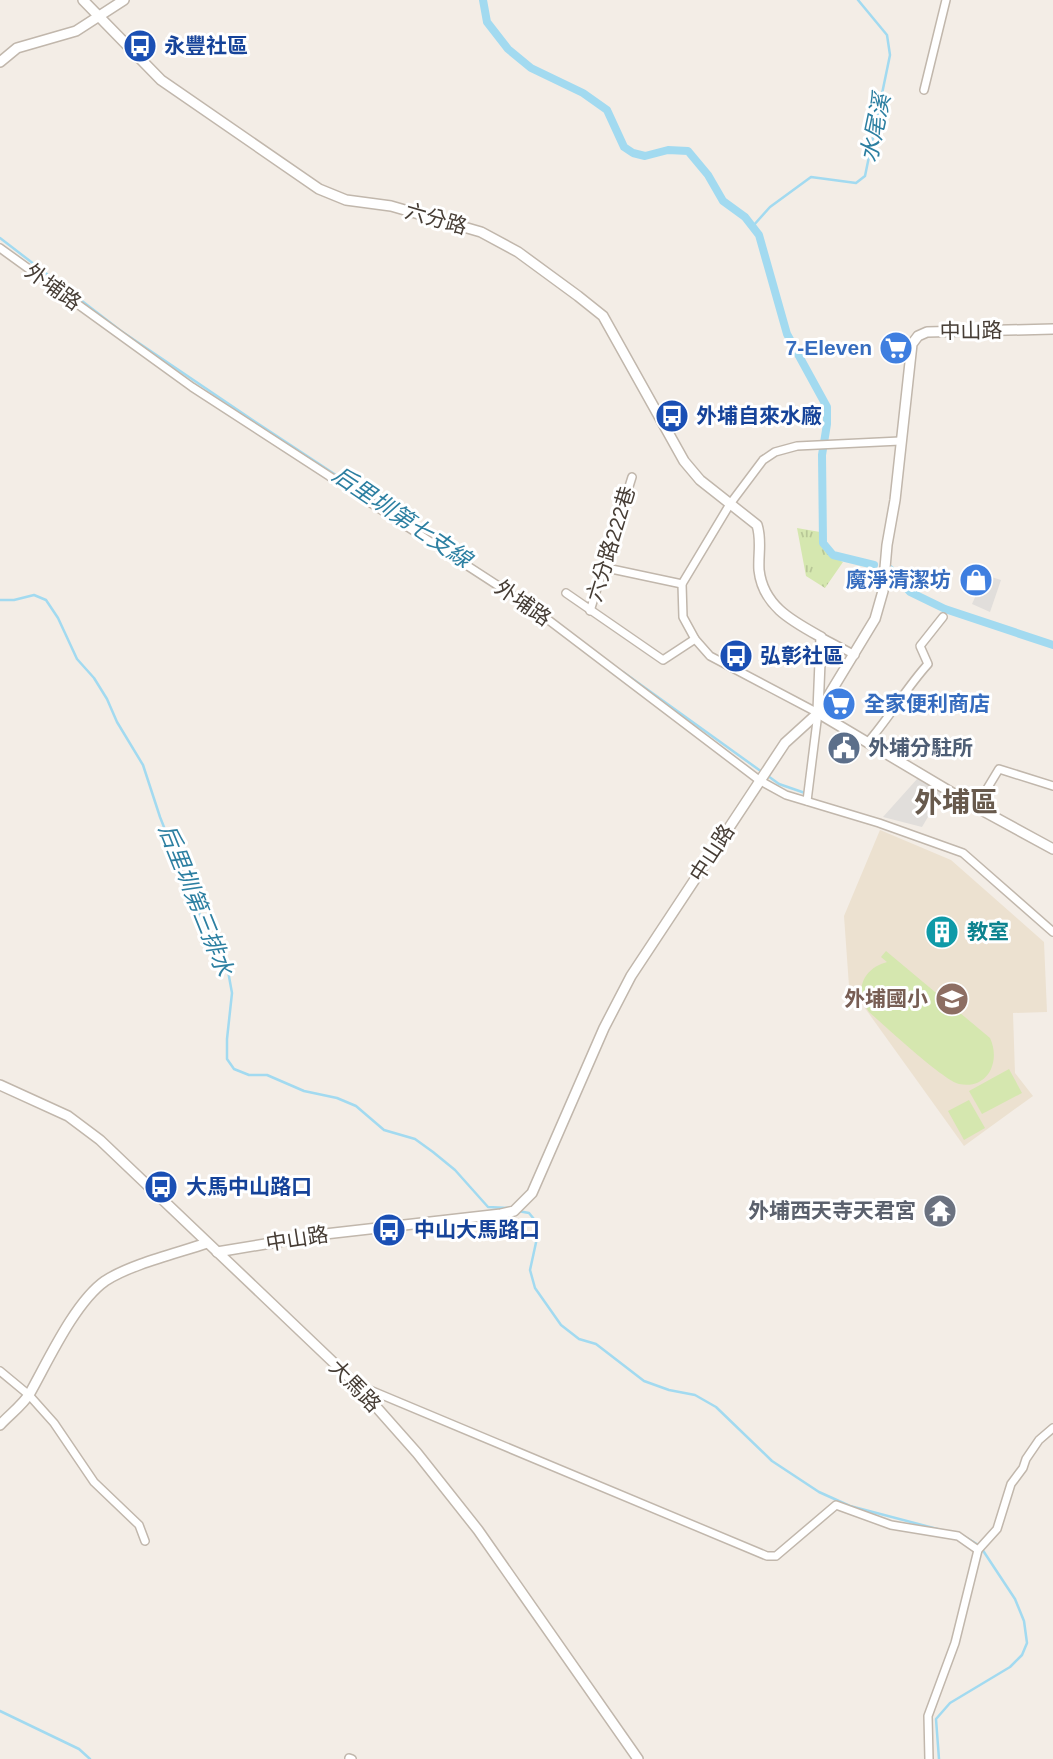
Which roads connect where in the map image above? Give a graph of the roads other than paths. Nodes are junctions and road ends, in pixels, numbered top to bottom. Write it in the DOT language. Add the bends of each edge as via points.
graph roads {
  1 [pos="83,0"];
  2 [pos="124,0"];
  3 [pos="946,0"];
  4 [pos="98,17"];
  5 [pos="0,62"];
  6 [pos="924,90"];
  7 [pos="0,248"];
  8 [pos="1053,329"];
  9 [pos="900,441"];
  10 [pos="632,477"];
  11 [pos="730,504"];
  12 [pos="603,567"];
  13 [pos="682,584"];
  14 [pos="565,593"];
  15 [pos="590,611"];
  16 [pos="943,617"];
  17 [pos="821,636"];
  18 [pos="695,639"];
  19 [pos="855,655"];
  20 [pos="818,713"];
  21 [pos="868,742"];
  22 [pos="759,780"];
  23 [pos="1053,786"];
  24 [pos="807,802"];
  25 [pos="976,807"];
  26 [pos="1053,849"];
  27 [pos="1053,932"];
  28 [pos="0,1084"];
  29 [pos="207,1243"];
  30 [pos="217,1252"];
  31 [pos="0,1371"];
  32 [pos="355,1383"];
  33 [pos="29,1395"];
  34 [pos="0,1425"];
  35 [pos="1053,1428"];
  36 [pos="145,1541"];
  37 [pos="978,1549"];
  38 [pos="638,1759"];
  39 [pos="929,1759"];
  1 -- 4 [label="street, 六分路"];
  2 -- 4 [label="street"];
  3 -- 6 [label="street"];
  4 -- 5 [label="street" via="76,31 17,48"];
  4 -- 11 [label="street, 六分路" via="161,80 318,189 481,232 518,252 578,296 603,316 684,461"];
  7 -- 22 [label="street, 外埔路" via="192,387 534,609"];
  8 -- 9 [label="street, 中山路" via="927,332 918,336 912,344"];
  9 -- 11 [label="street" via="797,446 775,452 763,460"];
  9 -- 19 [label="street, 中山路" via="883,592 875,619"];
  10 -- 12 [label="street, 六分路222巷"];
  11 -- 13 [label="street"];
  11 -- 17 [label="street, 六分路" via="757,525 759,568 769,599 790,619"];
  12 -- 13 [label="street"];
  12 -- 15 [label="street, 六分路222巷"];
  13 -- 18 [label="street" via="683,617"];
  14 -- 15 [label="street"];
  15 -- 18 [label="street" via="663,660"];
  16 -- 21 [label="street" via="920,646 928,664"];
  17 -- 19 [label="street"];
  17 -- 20 [label="street"];
  18 -- 20 [label="street" via="710,656"];
  19 -- 20 [label="street, 中山路"];
  20 -- 21 [label="street"];
  20 -- 22 [label="street, 中山路" via="785,743"];
  20 -- 24 [label="street"];
  21 -- 25 [label="street"];
  22 -- 24 [label="street, 外埔路"];
  22 -- 30 [label="street, 中山路" via="631,976 540,1178 514,1211"];
  23 -- 25 [label="street" via="999,769"];
  24 -- 27 [label="street, 外埔路" via="963,852"];
  25 -- 26 [label="street"];
  28 -- 29 [label="street, 大馬路" via="68,1116 100,1140"];
  29 -- 30 [label="street, 大馬路"];
  29 -- 33 [label="street" via="158,1258 100,1285 73,1318"];
  30 -- 32 [label="street, 大馬路"];
  31 -- 33 [label="street"];
  32 -- 37 [label="street" via="767,1556 776,1556 836,1505 891,1525 958,1536"];
  32 -- 38 [label="street, 大馬路" via="478,1530"];
  33 -- 34 [label="street"];
  33 -- 36 [label="street" via="94,1482 138,1525"];
  35 -- 37 [label="street" via="1026,1459 1011,1484 998,1529"];
  37 -- 39 [label="street" via="955,1643 928,1716"];
}
